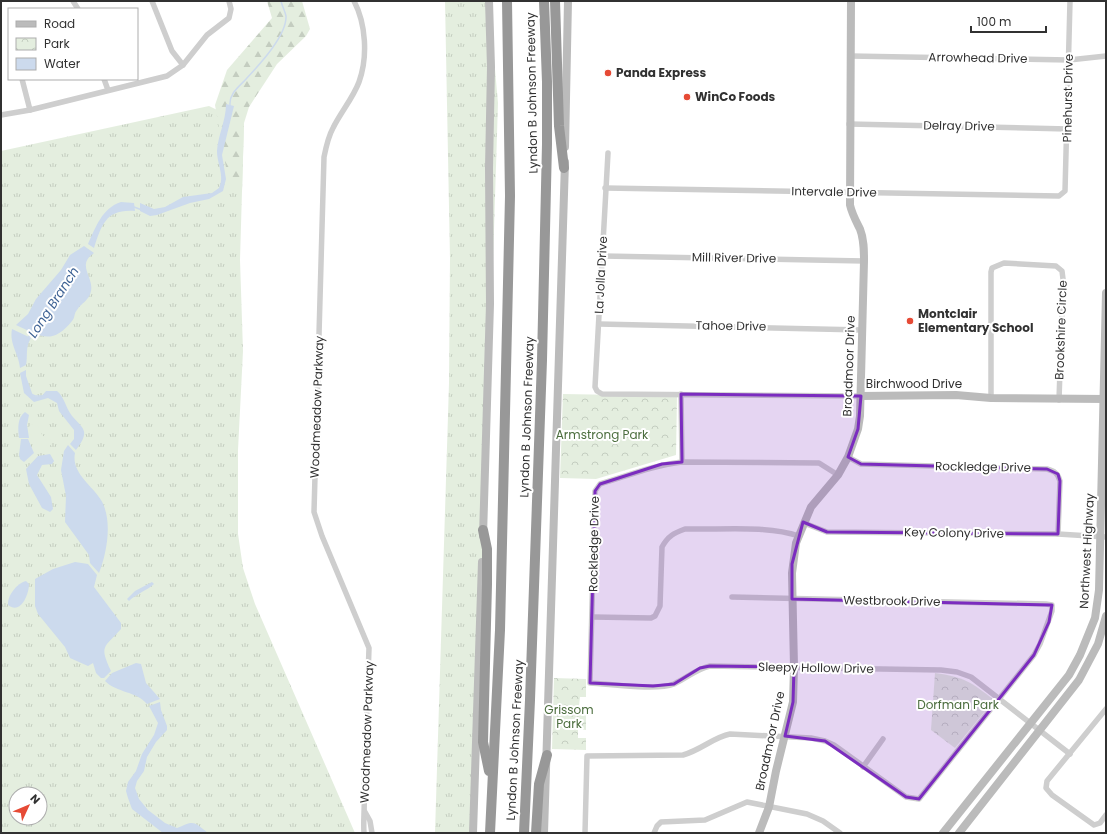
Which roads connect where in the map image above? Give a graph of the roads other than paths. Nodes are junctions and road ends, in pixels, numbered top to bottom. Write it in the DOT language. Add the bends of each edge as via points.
graph roads {
  1 [pos="152,1"];
  2 [pos="229,1"];
  3 [pos="354,1"];
  4 [pos="489,1"];
  5 [pos="507,1"];
  6 [pos="544,1"];
  7 [pos="555,1"];
  8 [pos="568,1"];
  9 [pos="851,1"];
  10 [pos="1070,1"];
  11 [pos="850,56"];
  12 [pos="1106,56"];
  13 [pos="1069,60"];
  14 [pos="183,65"];
  15 [pos="22,80"];
  16 [pos="104,80"];
  17 [pos="108,90"];
  18 [pos="30,110"];
  19 [pos="1,115"];
  20 [pos="850,124"];
  21 [pos="1068,128"];
  22 [pos="608,153"];
  23 [pos="564,168"];
  24 [pos="605,188"];
  25 [pos="850,192"];
  26 [pos="1063,194"];
  27 [pos="603,256"];
  28 [pos="864,261"];
  29 [pos="1106,293"];
  30 [pos="599,324"];
  31 [pos="863,330"];
  32 [pos="602,394"];
  33 [pos="681,394"];
  34 [pos="861,396"];
  35 [pos="991,398"];
  36 [pos="1105,399"];
  37 [pos="1059,400"];
  38 [pos="848,457"];
  39 [pos="682,462"];
  40 [pos="838,475"];
  41 [pos="804,523"];
  42 [pos="483,530"];
  43 [pos="1058,534"];
  44 [pos="799,536"];
  45 [pos="1103,537"];
  46 [pos="732,597"];
  47 [pos="792,599"];
  48 [pos="1106,616"];
  49 [pos="593,617"];
  50 [pos="794,667"];
  51 [pos="590,683"];
  52 [pos="999,699"];
  53 [pos="1106,709"];
  54 [pos="1030,724"];
  55 [pos="1039,730"];
  56 [pos="784,736"];
  57 [pos="883,739"];
  58 [pos="1070,754"];
  59 [pos="547,755"];
  60 [pos="863,767"];
  61 [pos="492,783"];
  62 [pos="769,807"];
  63 [pos="365,812"];
  64 [pos="1106,815"];
  65 [pos="364,833"];
  66 [pos="372,833"];
  67 [pos="473,833"];
  68 [pos="490,833"];
  69 [pos="524,833"];
  70 [pos="536,833"];
  71 [pos="544,833"];
  72 [pos="585,833"];
  73 [pos="654,833"];
  74 [pos="759,833"];
  75 [pos="840,833"];
  76 [pos="943,833"];
  77 [pos="959,833"];
  1 -- 14 [label="street" via="172,51"];
  2 -- 14 [label="street" via="229,18 207,35"];
  3 -- 63 [label="street, Woodmeadow Parkway" via="364,32 359,82 333,127 324,157 314,512 369,648"];
  4 -- 42 [label="main road" via="490,304"];
  5 -- 61 [label="highway, Lyndon B Johnson Freeway" via="510,196 500,630"];
  6 -- 69 [label="highway, Lyndon B Johnson Freeway" via="547,144 542,360"];
  7 -- 23 [label="highway" via="559,126"];
  8 -- 23 [label="main road"];
  9 -- 11 [label="main road, Broadmoor Drive"];
  10 -- 13 [label="street, Pinehurst Drive"];
  11 -- 13 [label="street, Arrowhead Drive"];
  11 -- 20 [label="main road, Broadmoor Drive"];
  12 -- 13 [label="street, Arrowhead Drive"];
  13 -- 21 [label="street, Pinehurst Drive"];
  14 -- 17 [label="street" via="167,76"];
  15 -- 18 [label="street"];
  16 -- 17 [label="street"];
  17 -- 18 [label="street"];
  18 -- 19 [label="street"];
  20 -- 21 [label="street, Delray Drive"];
  20 -- 25 [label="main road, Broadmoor Drive"];
  21 -- 26 [label="street, Pinehurst Drive"];
  22 -- 24 [label="street, La Jolla Drive"];
  23 -- 59 [label="main road"];
  24 -- 25 [label="street, Intervale Drive"];
  24 -- 27 [label="street, La Jolla Drive"];
  25 -- 26 [label="street, Intervale Drive" via="1029,196"];
  25 -- 28 [label="main road, Broadmoor Drive" via="851,213 863,240"];
  27 -- 28 [label="street, Mill River Drive"];
  27 -- 30 [label="street, La Jolla Drive"];
  28 -- 31 [label="main road, Broadmoor Drive"];
  29 -- 36 [label="main road, Northwest Highway"];
  30 -- 31 [label="street, Tahoe Drive"];
  30 -- 32 [label="street, La Jolla Drive" via="595,387"];
  31 -- 34 [label="main road, Broadmoor Drive"];
  32 -- 33 [label="street, Birchwood Drive"];
  33 -- 34 [label="street, Birchwood Drive"];
  33 -- 39 [label="street"];
  34 -- 35 [label="main road, Birchwood Drive" via="956,395"];
  34 -- 38 [label="main road, Broadmoor Drive" via="858,429"];
  35 -- 37 [label="main road, Birchwood Drive"];
  35 -- 37 [label="street, Brookshire Circle" via="991,272 992,268 1004,263 1056,266 1062,271"];
  36 -- 37 [label="main road, Birchwood Drive"];
  36 -- 45 [label="main road, Northwest Highway"];
  38 -- 40 [label="main road, Broadmoor Drive"];
  38 -- 43 [label="street, Rockledge Drive" via="861,464 1040,468 1053,471 1058,474 1060,481"];
  39 -- 40 [label="street, Rockledge Drive" via="819,463"];
  39 -- 49 [label="street, Rockledge Drive" via="662,464 600,484 595,491"];
  40 -- 41 [label="main road, Broadmoor Drive" via="811,507"];
  41 -- 43 [label="street, Key Colony Drive" via="827,532"];
  41 -- 44 [label="main road, Broadmoor Drive"];
  42 -- 61 [label="highway" via="487,549 483,742"];
  42 -- 67 [label="main road"];
  43 -- 45 [label="street, Key Colony Drive"];
  44 -- 47 [label="main road, Broadmoor Drive" via="792,564"];
  44 -- 49 [label="street" via="768,530 685,529 674,533 662,547 660,606 655,616"];
  45 -- 54 [label="main road, Northwest Highway" via="1095,618 1087,639 1069,675"];
  46 -- 47 [label="street, Westbrook Drive"];
  47 -- 50 [label="main road, Broadmoor Drive"];
  47 -- 52 [label="street, Westbrook Drive" via="1052,605 1049,622 1040,644"];
  48 -- 55 [label="main road, Northwest Highway" via="1098,644 1085,669"];
  49 -- 51 [label="street, Rockledge Drive"];
  50 -- 51 [label="street, Sleepy Hollow Drive" via="710,666 700,668 674,684 653,686"];
  50 -- 52 [label="street, Sleepy Hollow Drive" via="957,672 970,677"];
  50 -- 56 [label="main road, Broadmoor Drive" via="793,702"];
  52 -- 54 [label="street, Sleepy Hollow Drive"];
  52 -- 60 [label="street" via="919,799 906,797"];
  53 -- 58 [label="street"];
  54 -- 55 [label="street, Sleepy Hollow Drive"];
  54 -- 76 [label="main road, Northwest Highway"];
  55 -- 58 [label="street, Sleepy Hollow Drive"];
  55 -- 77 [label="main road, Northwest Highway"];
  56 -- 60 [label="street" via="826,741"];
  56 -- 62 [label="main road, Broadmoor Drive"];
  56 -- 72 [label="street" via="723,735 696,751 683,755 587,756"];
  57 -- 60 [label="street"];
  58 -- 64 [label="street" via="1048,781 1046,788 1094,825 1100,823"];
  59 -- 70 [label="highway" via="539,784"];
  59 -- 71 [label="main road"];
  61 -- 68 [label="highway, Lyndon B Johnson Freeway"];
  62 -- 73 [label="street" via="747,802 705,820 661,822"];
  62 -- 74 [label="main road, Broadmoor Drive"];
  62 -- 75 [label="street" via="814,816"];
  63 -- 65 [label="street, Woodmeadow Parkway"];
  63 -- 66 [label="street, Woodmeadow Parkway" via="370,820"];
}
